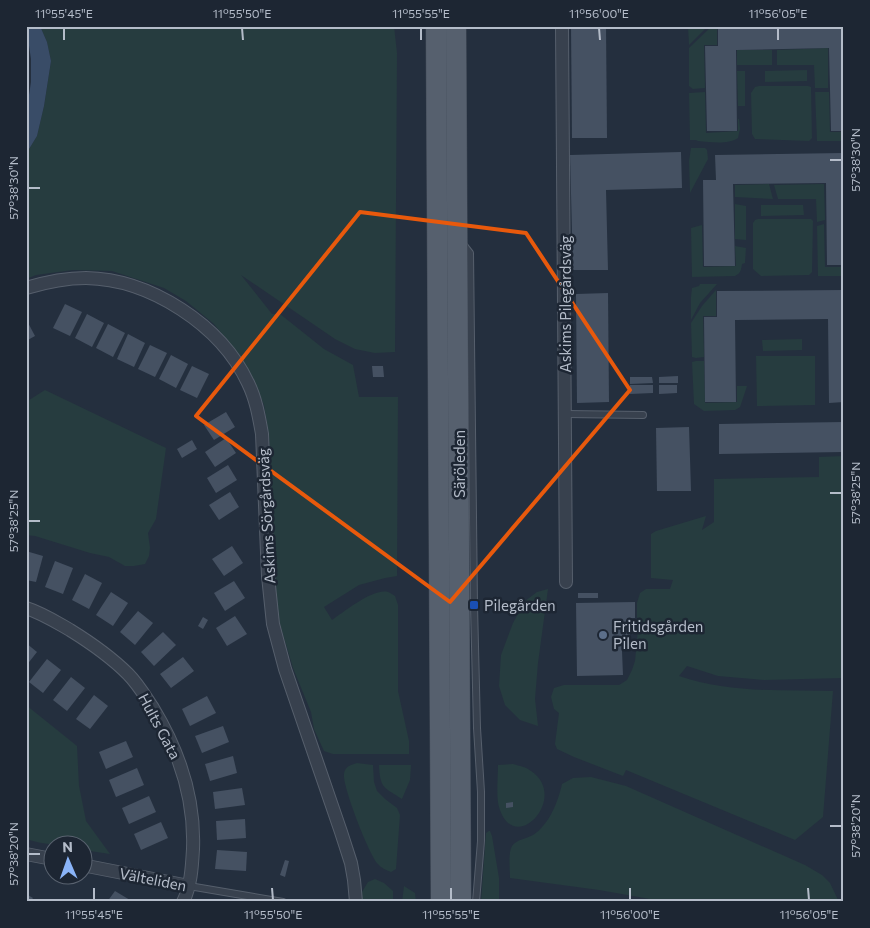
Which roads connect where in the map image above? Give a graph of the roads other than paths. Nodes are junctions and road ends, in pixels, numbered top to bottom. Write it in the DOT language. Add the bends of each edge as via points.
graph roads {
  1 [pos="436,26"];
  2 [pos="456,26"];
  3 [pos="562,26"];
  4 [pos="457,236"];
  5 [pos="26,288"];
  6 [pos="566,414"];
  7 [pos="643,414"];
  8 [pos="566,582"];
  9 [pos="26,608"];
  10 [pos="26,854"];
  11 [pos="42,857"];
  12 [pos="92,867"];
  13 [pos="188,886"];
  14 [pos="183,902"];
  15 [pos="283,902"];
  16 [pos="356,902"];
  17 [pos="441,902"];
  18 [pos="461,902"];
  19 [pos="476,902"];
  1 -- 17 [label="main road, Säröleden"];
  2 -- 4 [label="main road, Säröleden"];
  3 -- 6 [label="street, Askims Pilegårdsväg"];
  4 -- 18 [label="main road, Säröleden"];
  4 -- 19 [label="lane" via="470,253 474,604 481,792"];
  5 -- 16 [label="street, Askims Sörgårdsväg" via="59,280 87,278 136,287 171,304 200,324 229,352 246,378 262,434 273,624 288,678 346,847"];
  6 -- 7 [label="lane"];
  6 -- 8 [label="street, Askims Pilegårdsväg"];
  9 -- 13 [label="street, Hults Gata" via="56,622 110,658 137,685 158,717 179,761 190,798 193,840"];
  10 -- 11 [label="street"];
  12 -- 13 [label="street, Välteliden"];
  13 -- 14 [label="street, Hults Gata"];
  13 -- 15 [label="lane, Välteliden"];
}
